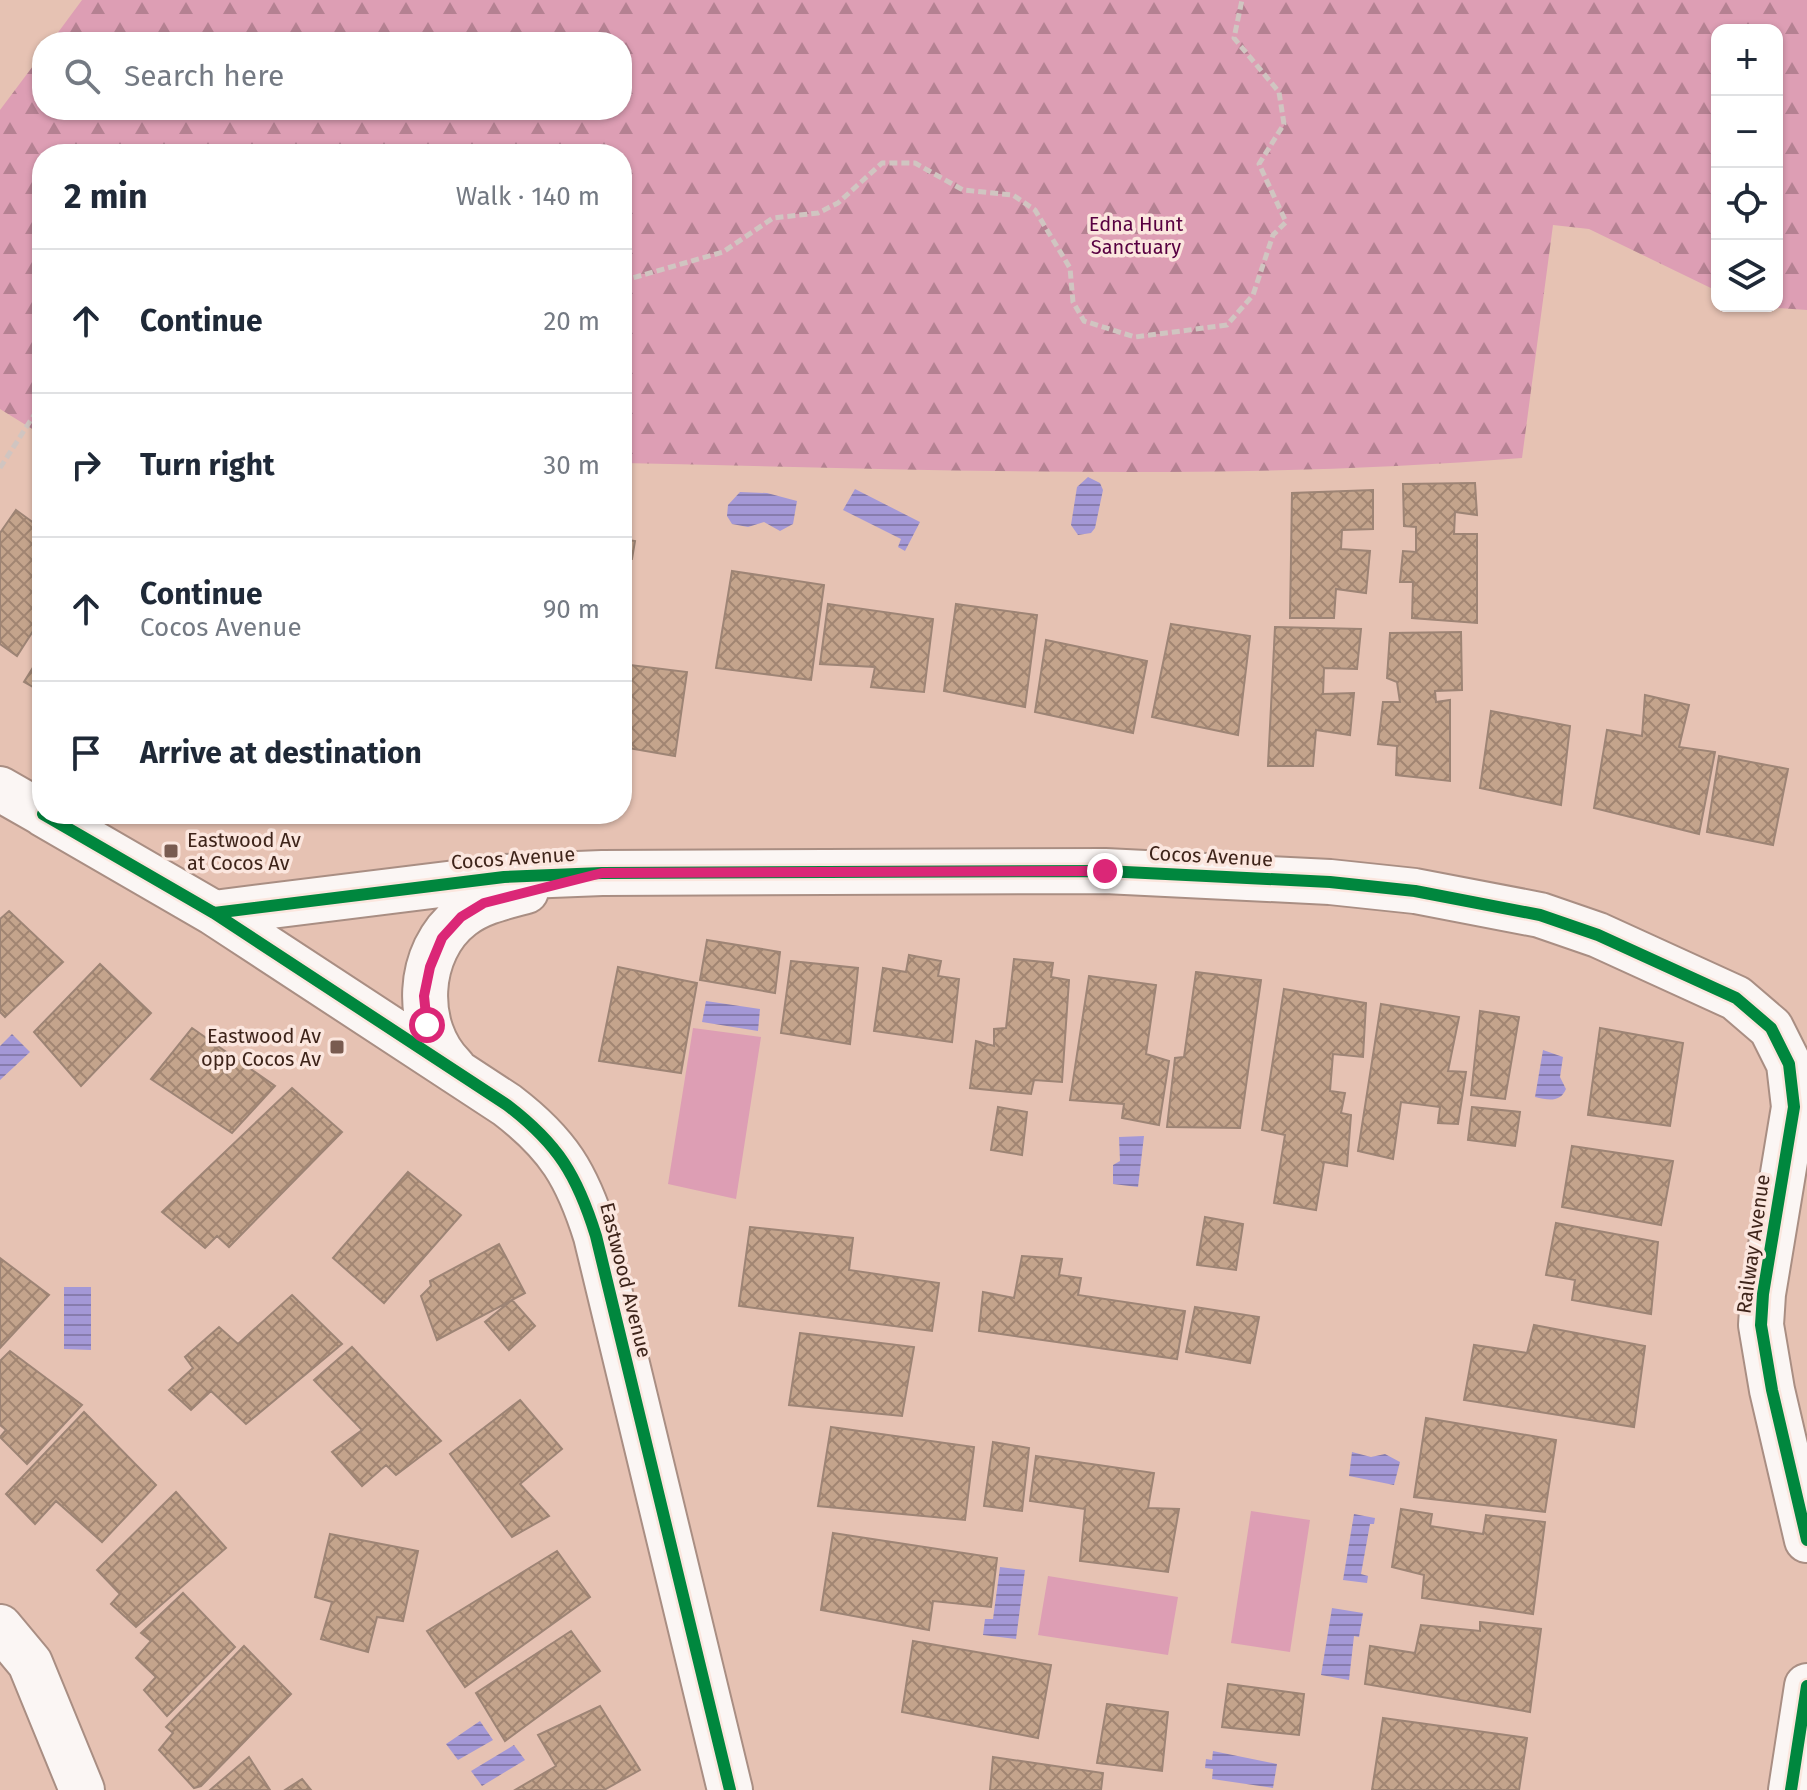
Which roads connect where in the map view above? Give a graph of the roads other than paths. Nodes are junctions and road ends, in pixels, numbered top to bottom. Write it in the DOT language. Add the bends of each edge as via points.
graph roads {
  1 [pos="0,789"];
  2 [pos="32,808"];
  3 [pos="60,824"];
  4 [pos="602,873"];
  5 [pos="214,913"];
  6 [pos="1783,1047"];
  7 [pos="462,1076"];
  8 [pos="1807,1540"];
  9 [pos="0,1627"];
  10 [pos="1807,1686"];
  11 [pos="82,1790"];
  12 [pos="730,1790"];
  13 [pos="1791,1790"];
  1 -- 2 [label="street, Eastwood Avenue"];
  3 -- 5 [label="street, Eastwood Avenue"];
  4 -- 5 [label="street, Cocos Avenue" via="461,881"];
  4 -- 6 [label="street, Cocos Avenue" via="1105,871 1415,891 1527,912 1598,935 1736,998 1771,1028"];
  4 -- 7 [label="street" via="484,903 442,938 424,996 427,1025 439,1053"];
  5 -- 7 [label="street, Eastwood Avenue"];
  6 -- 8 [label="street, Railway Avenue" via="1794,1082 1794,1107 1761,1325"];
  7 -- 12 [label="street, Eastwood Avenue" via="537,1128 563,1158 582,1192"];
  9 -- 11 [label="street" via="30,1663"];
  10 -- 13 [label="street"];
}
